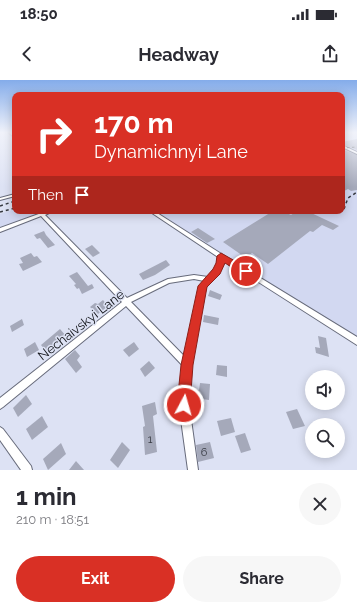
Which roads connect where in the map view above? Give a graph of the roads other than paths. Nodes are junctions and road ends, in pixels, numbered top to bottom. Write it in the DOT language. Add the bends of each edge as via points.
graph roads {
  1 [pos="348,150"];
  2 [pos="357,153"];
  3 [pos="12,196"];
  4 [pos="0,199"];
  5 [pos="42,214"];
  6 [pos="156,214"];
  7 [pos="0,230"];
  8 [pos="221,256"];
  9 [pos="208,279"];
  10 [pos="126,302"];
  11 [pos="357,341"];
  12 [pos="187,365"];
  13 [pos="0,404"];
  14 [pos="0,432"];
  15 [pos="27,470"];
  16 [pos="193,470"];
  1 -- 2 [label="street"];
  3 -- 4 [label="street"];
  5 -- 7 [label="street"];
  5 -- 10 [label="street"];
  6 -- 8 [label="street"];
  8 -- 9 [label="street" via="217,271"];
  8 -- 11 [label="street"];
  9 -- 10 [label="street, Nechaivskyi Lane" via="194,277 168,281"];
  9 -- 12 [label="street" via="203,286"];
  10 -- 12 [label="street"];
  10 -- 13 [label="street, Nechaivskyi Lane"];
  12 -- 16 [label="street" via="184,405"];
  14 -- 15 [label="street"];
}
